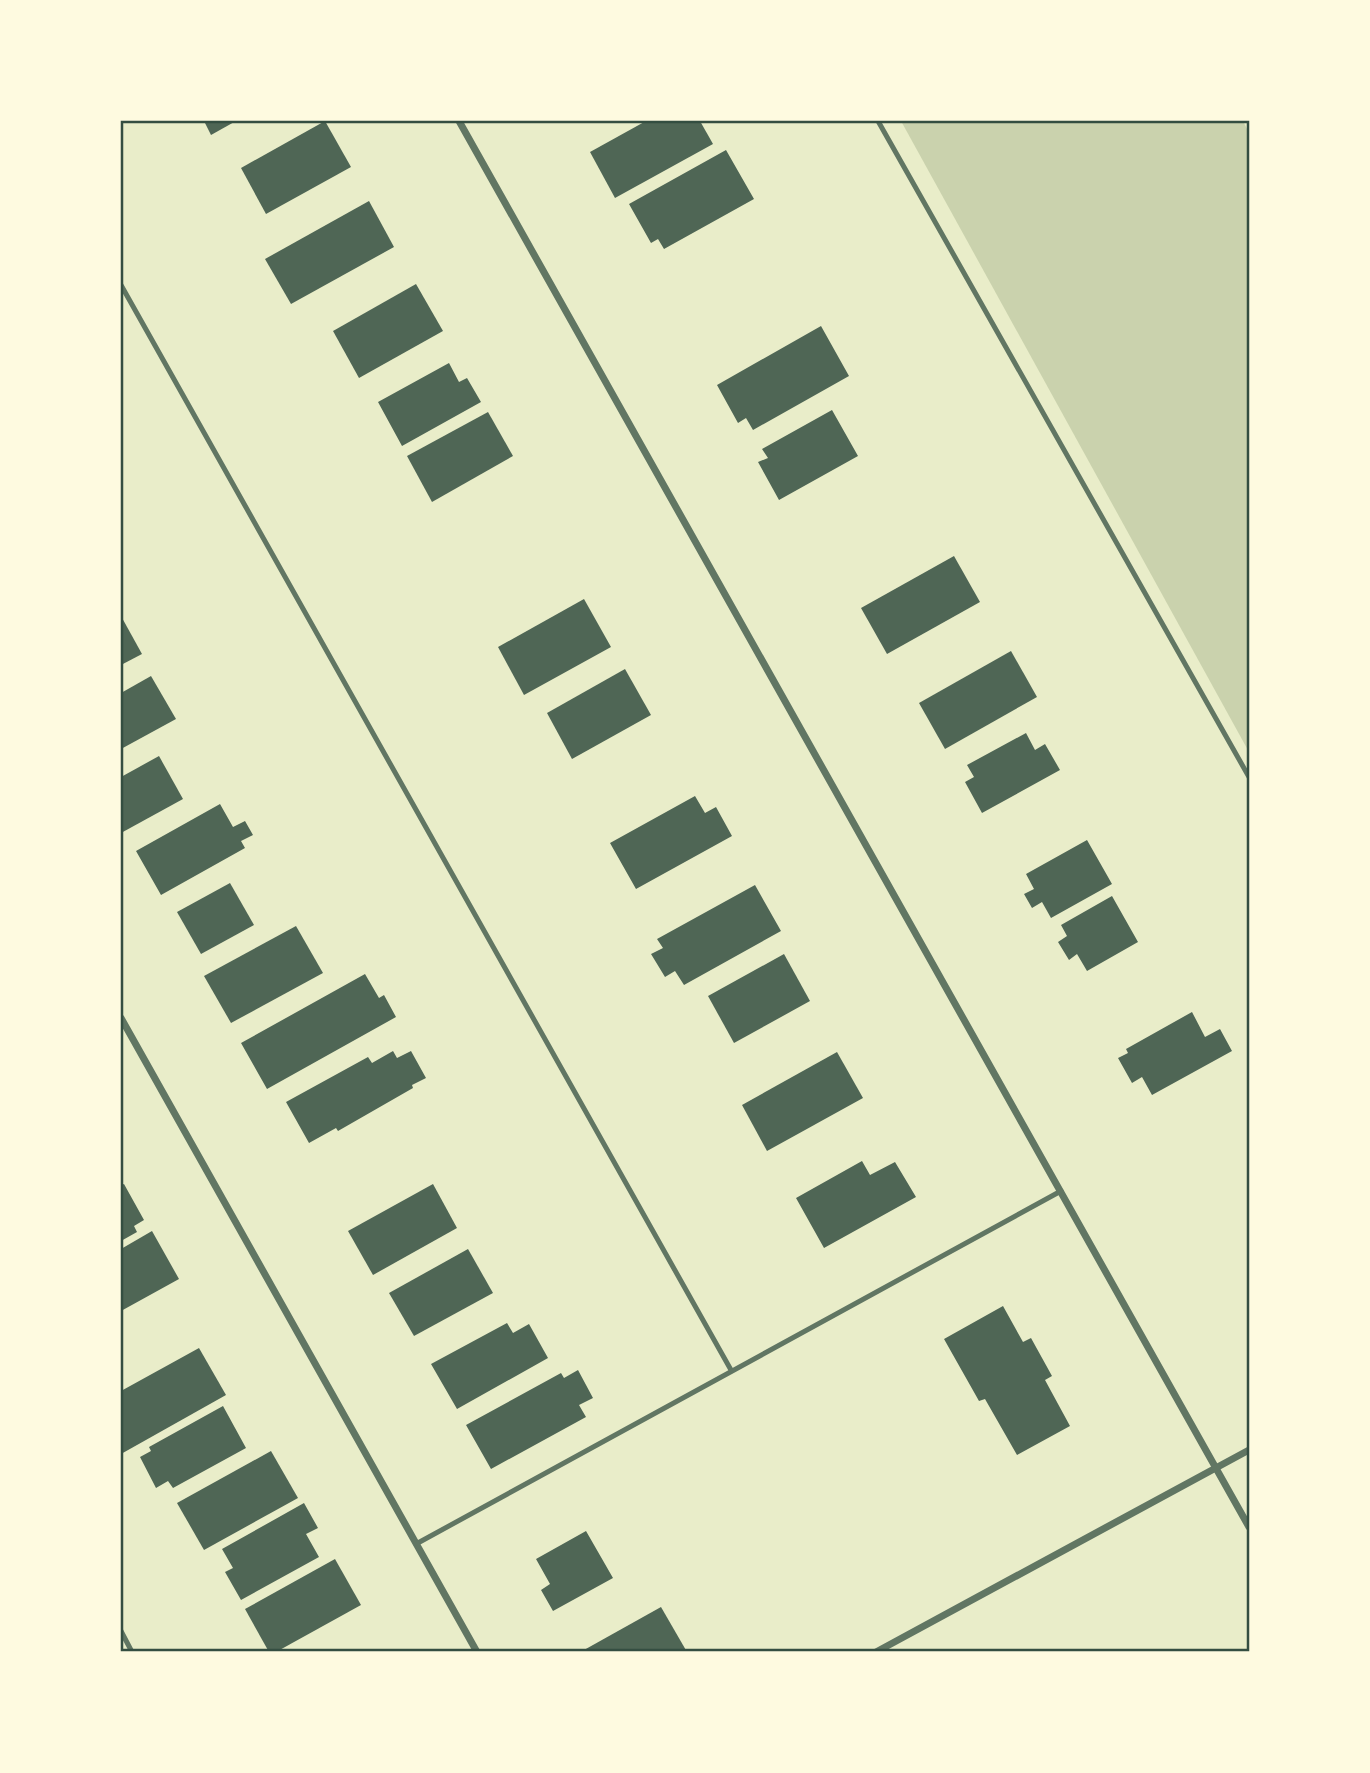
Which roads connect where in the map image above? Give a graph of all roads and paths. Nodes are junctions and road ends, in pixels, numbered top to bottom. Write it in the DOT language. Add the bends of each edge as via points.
graph roads {
  1 [pos="459,121"];
  2 [pos="878,121"];
  3 [pos="121,285"];
  4 [pos="1249,777"];
  5 [pos="121,1018"];
  6 [pos="1061,1191"];
  7 [pos="731,1370"];
  8 [pos="1249,1450"];
  9 [pos="1216,1468"];
  10 [pos="1249,1527"];
  11 [pos="416,1544"];
  12 [pos="121,1631"];
  13 [pos="132,1652"];
  14 [pos="477,1652"];
  15 [pos="876,1652"];
  1 -- 6 [label="street"];
  2 -- 4 [label="lane"];
  3 -- 7 [label="lane"];
  5 -- 11 [label="street"];
  6 -- 7 [label="lane"];
  6 -- 9 [label="street"];
  7 -- 11 [label="lane"];
  8 -- 9 [label="street"];
  9 -- 10 [label="street"];
  9 -- 15 [label="street"];
  11 -- 14 [label="street"];
  12 -- 13 [label="lane"];
}
